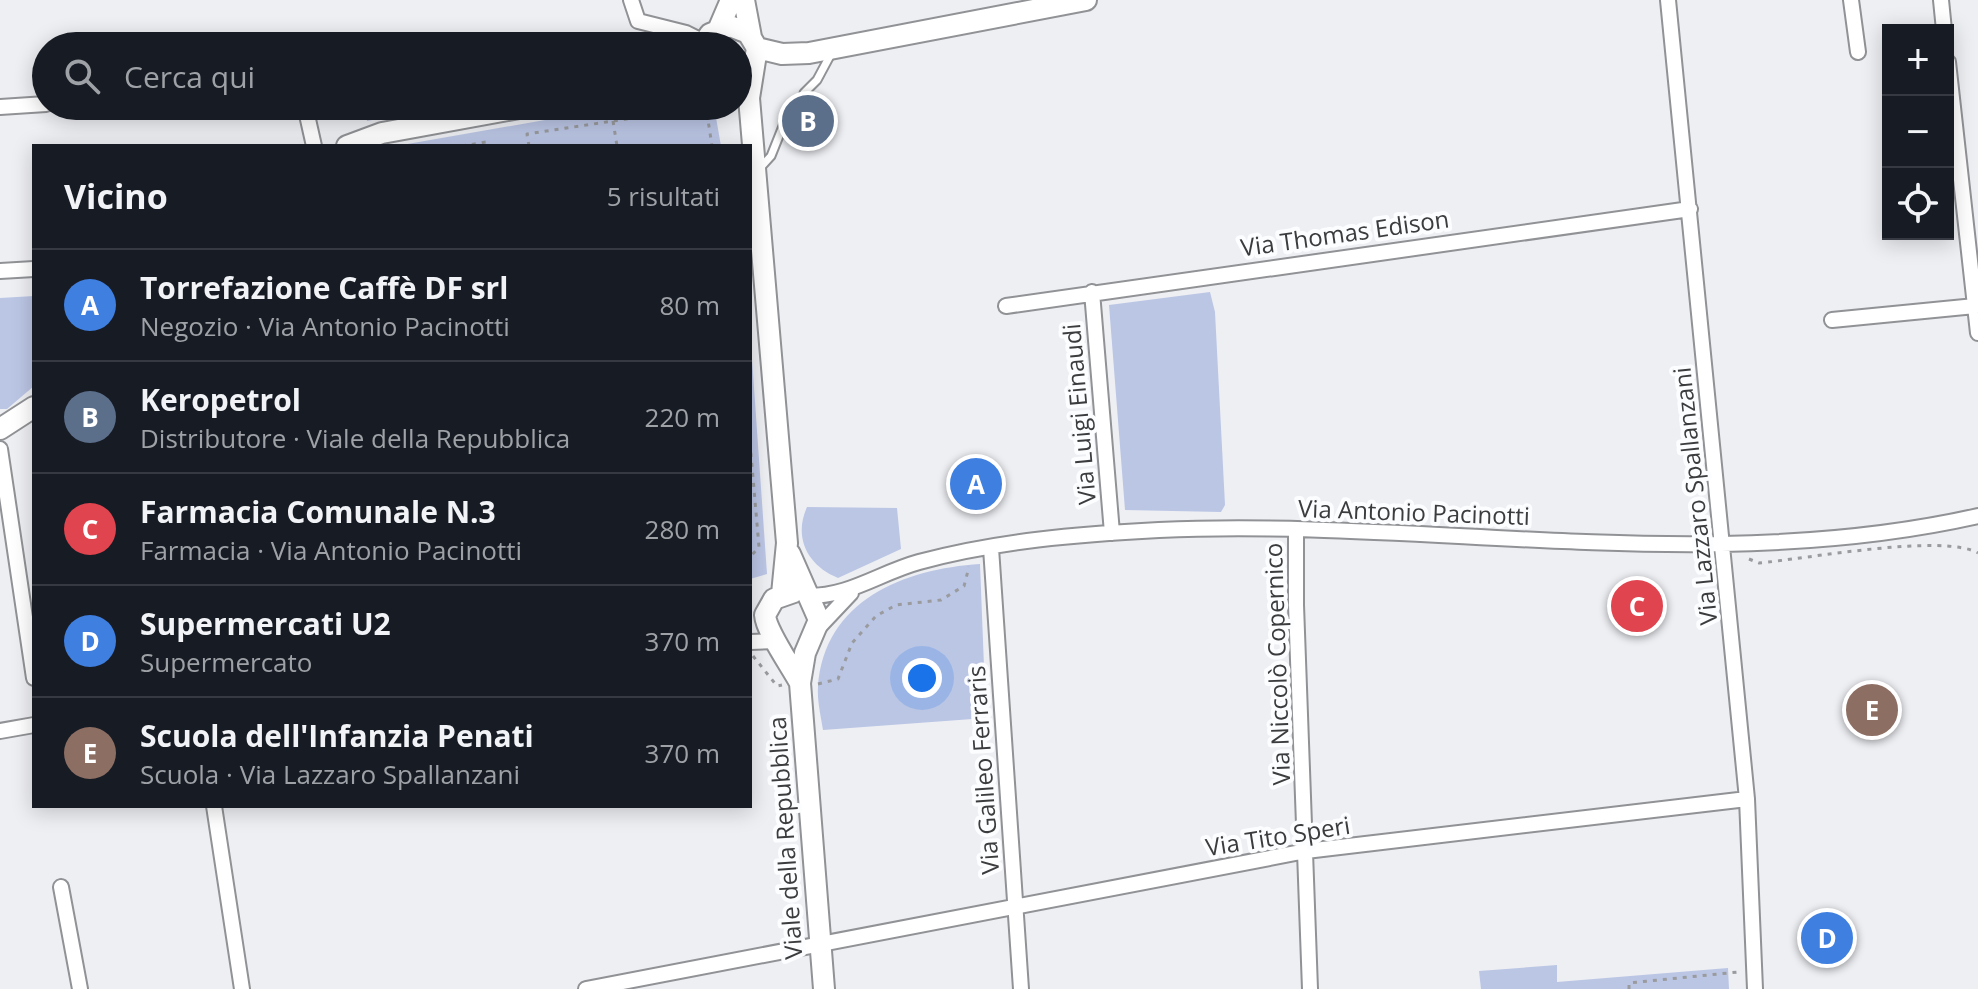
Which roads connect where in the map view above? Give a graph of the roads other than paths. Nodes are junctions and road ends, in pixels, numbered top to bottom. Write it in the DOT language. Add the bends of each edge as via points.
graph roads {
  1 [pos="631,0"];
  2 [pos="731,0"];
  3 [pos="744,0"];
  4 [pos="1086,0"];
  5 [pos="1668,0"];
  6 [pos="1851,0"];
  7 [pos="1941,0"];
  8 [pos="1943,24"];
  9 [pos="682,32"];
  10 [pos="713,32"];
  11 [pos="752,32"];
  12 [pos="752,34"];
  13 [pos="754,42"];
  14 [pos="835,48"];
  15 [pos="1858,52"];
  16 [pos="752,53"];
  17 [pos="809,53"];
  18 [pos="752,74"];
  19 [pos="804,93"];
  20 [pos="1952,96"];
  21 [pos="32,105"];
  22 [pos="0,107"];
  23 [pos="789,111"];
  24 [pos="308,120"];
  25 [pos="453,120"];
  26 [pos="739,120"];
  27 [pos="750,120"];
  28 [pos="314,144"];
  29 [pos="352,144"];
  30 [pos="748,144"];
  31 [pos="751,144"];
  32 [pos="752,155"];
  33 [pos="1690,209"];
  34 [pos="32,269"];
  35 [pos="0,271"];
  36 [pos="1092,292"];
  37 [pos="1006,306"];
  38 [pos="1975,306"];
  39 [pos="1832,320"];
  40 [pos="1978,333"];
  41 [pos="32,408"];
  42 [pos="0,429"];
  43 [pos="0,449"];
  44 [pos="1978,516"];
  45 [pos="1296,530"];
  46 [pos="1112,533"];
  47 [pos="787,543"];
  48 [pos="1723,545"];
  49 [pos="991,548"];
  50 [pos="854,590"];
  51 [pos="782,594"];
  52 [pos="806,596"];
  53 [pos="765,615"];
  54 [pos="752,630"];
  55 [pos="814,634"];
  56 [pos="777,641"];
  57 [pos="752,642"];
  58 [pos="32,665"];
  59 [pos="800,683"];
  60 [pos="32,725"];
  61 [pos="0,731"];
  62 [pos="1747,799"];
  63 [pos="214,808"];
  64 [pos="1306,851"];
  65 [pos="61,887"];
  66 [pos="1015,908"];
  67 [pos="820,943"];
  68 [pos="80,989"];
  69 [pos="242,989"];
  70 [pos="586,989"];
  71 [pos="824,989"];
  72 [pos="1021,989"];
  73 [pos="1310,989"];
  74 [pos="1755,989"];
  1 -- 9 [label="street" via="638,21"];
  2 -- 10 [label="street"];
  3 -- 11 [label="street"];
  4 -- 14 [label="street"];
  5 -- 33 [label="street, Via Lazzaro Spallanzani"];
  6 -- 15 [label="street"];
  7 -- 8 [label="street"];
  12 -- 13 [label="street"];
  13 -- 16 [label="street"];
  13 -- 17 [label="street" via="773,53"];
  14 -- 17 [label="street"];
  14 -- 19 [label="lane"];
  17 -- 18 [label="street"];
  20 -- 38 [label="street"];
  21 -- 22 [label="street"];
  23 -- 32 [label="lane" via="771,156"];
  24 -- 28 [label="street"];
  25 -- 29 [label="street"];
  26 -- 30 [label="street"];
  27 -- 31 [label="street"];
  32 -- 47 [label="street"];
  33 -- 36 [label="street, Via Thomas Edison"];
  33 -- 48 [label="street, Via Lazzaro Spallanzani"];
  34 -- 35 [label="street"];
  36 -- 37 [label="street, Via Thomas Edison"];
  36 -- 46 [label="street, Via Luigi Einaudi"];
  38 -- 39 [label="street"];
  38 -- 40 [label="street"];
  41 -- 42 [label="street"];
  43 -- 58 [label="street"];
  44 -- 48 [label="street, Via Antonio Pacinotti" via="1925,528"];
  45 -- 46 [label="street, Via Antonio Pacinotti"];
  45 -- 48 [label="street, Via Antonio Pacinotti"];
  45 -- 64 [label="street, Via Niccolò Copernico"];
  46 -- 49 [label="street, Via Antonio Pacinotti"];
  47 -- 51 [label="street"];
  47 -- 52 [label="street"];
  48 -- 62 [label="street, Via Lazzaro Spallanzani"];
  49 -- 50 [label="street, Via Antonio Pacinotti" via="919,562"];
  49 -- 66 [label="street, Via Galileo Ferraris"];
  50 -- 52 [label="street, Via Antonio Pacinotti"];
  50 -- 55 [label="street, Via Antonio Pacinotti"];
  51 -- 52 [label="street"];
  51 -- 53 [label="street"];
  52 -- 55 [label="street" via="817,607"];
  53 -- 54 [label="street"];
  53 -- 56 [label="street, Viale della Repubblica"];
  55 -- 56 [label="street" via="794,646"];
  55 -- 59 [label="street, Viale della Repubblica"];
  56 -- 57 [label="street"];
  56 -- 59 [label="street, Viale della Repubblica"];
  59 -- 67 [label="street, Viale della Repubblica"];
  60 -- 61 [label="street"];
  62 -- 64 [label="street, Via Tito Speri"];
  62 -- 74 [label="street, Via Lazzaro Spallanzani"];
  63 -- 69 [label="street"];
  64 -- 66 [label="street, Via Tito Speri"];
  64 -- 73 [label="street, Via Niccolò Copernico"];
  65 -- 68 [label="street"];
  66 -- 67 [label="street, Via Tito Speri"];
  66 -- 72 [label="street, Via Galileo Ferraris"];
  67 -- 70 [label="street, Via Tito Speri"];
  67 -- 71 [label="street, Viale della Repubblica"];
}
